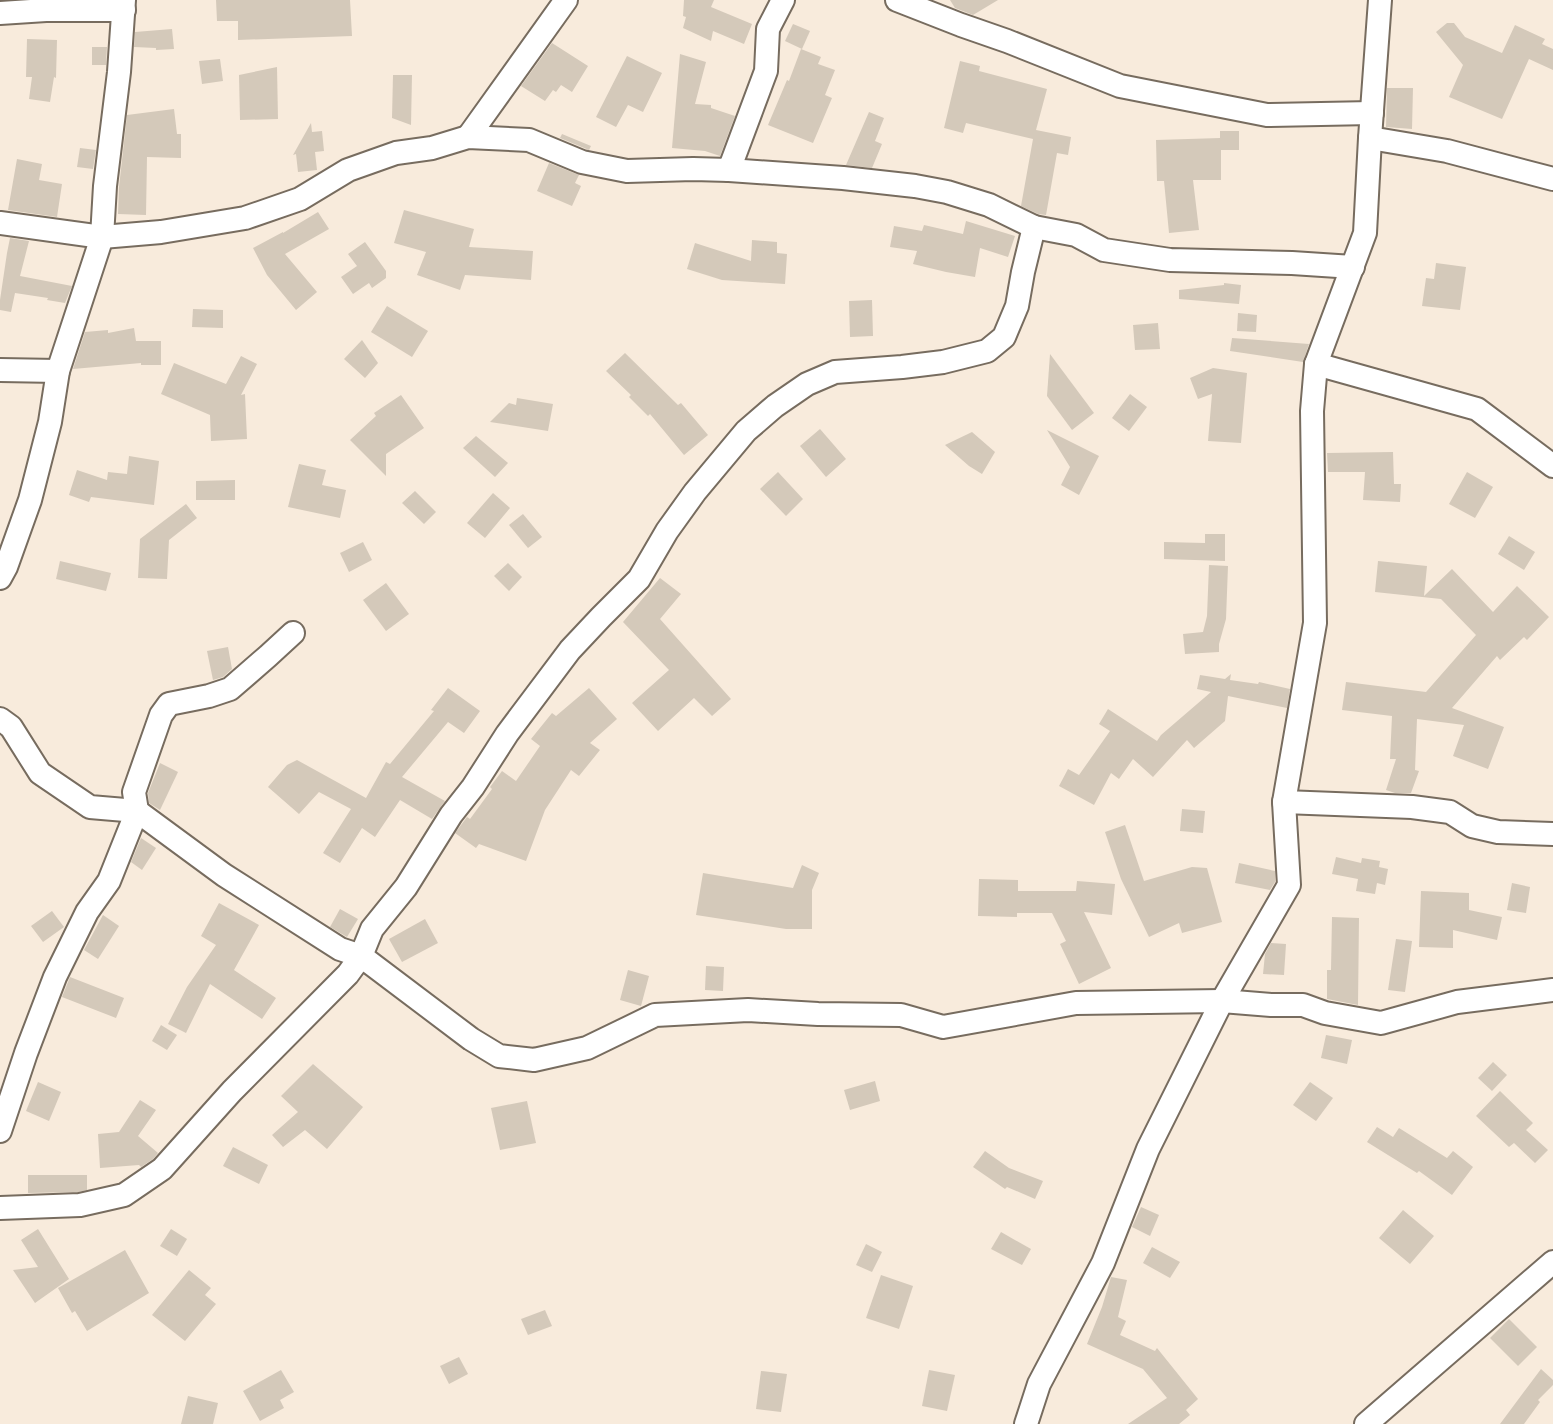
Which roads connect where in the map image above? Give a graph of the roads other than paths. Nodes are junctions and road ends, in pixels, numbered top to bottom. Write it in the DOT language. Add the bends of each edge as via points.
graph roads {
  1 [pos="566,0"];
  2 [pos="783,0"];
  3 [pos="897,0"];
  4 [pos="1380,0"];
  5 [pos="124,5"];
  6 [pos="0,14"];
  7 [pos="1372,113"];
  8 [pos="468,137"];
  9 [pos="1370,138"];
  10 [pos="729,170"];
  11 [pos="1553,179"];
  12 [pos="0,223"];
  13 [pos="1034,227"];
  14 [pos="102,237"];
  15 [pos="1353,267"];
  16 [pos="1316,364"];
  17 [pos="0,370"];
  18 [pos="57,371"];
  19 [pos="1553,465"];
  20 [pos="0,578"];
  21 [pos="293,633"];
  22 [pos="0,719"];
  23 [pos="1284,802"];
  24 [pos="137,810"];
  25 [pos="1553,834"];
  26 [pos="360,956"];
  27 [pos="1553,990"];
  28 [pos="1222,1001"];
  29 [pos="0,1131"];
  30 [pos="0,1208"];
  31 [pos="1552,1266"];
  32 [pos="1026,1424"];
  33 [pos="1366,1424"];
  1 -- 8 [label="street"];
  2 -- 10 [label="street" via="768,29 766,71"];
  3 -- 7 [label="street" via="1120,86 1267,115"];
  4 -- 7 [label="street"];
  5 -- 6 [label="street"];
  5 -- 14 [label="street"];
  7 -- 9 [label="street"];
  8 -- 10 [label="street" via="529,140 582,162 627,171"];
  8 -- 14 [label="street" via="396,153 348,170 300,199 245,218"];
  9 -- 11 [label="street" via="1447,151"];
  9 -- 15 [label="street" via="1365,233"];
  10 -- 13 [label="street" via="915,186 989,205"];
  12 -- 14 [label="street"];
  13 -- 15 [label="street" via="1076,235 1104,250 1170,260"];
  13 -- 26 [label="street" via="1017,306 1004,337 987,351 943,362 835,372 807,384 746,431 695,492 639,579 570,650 507,734 406,887 372,929"];
  14 -- 18 [label="street"];
  15 -- 16 [label="street"];
  16 -- 19 [label="street" via="1477,409"];
  16 -- 23 [label="street" via="1312,411 1315,623"];
  17 -- 18 [label="street"];
  18 -- 20 [label="street" via="50,422 30,500"];
  21 -- 24 [label="street" via="230,689 170,704 161,715 134,792"];
  22 -- 24 [label="street" via="11,727 40,773 90,807"];
  23 -- 25 [label="street" via="1412,807 1450,812 1472,826 1498,832"];
  23 -- 28 [label="street" via="1289,885"];
  24 -- 26 [label="street" via="224,875 340,949"];
  24 -- 29 [label="street" via="109,881 87,912 55,976"];
  26 -- 28 [label="street" via="499,1056 534,1060 587,1048 655,1015 748,1010 901,1015 943,1028 1076,1003"];
  26 -- 30 [label="street" via="348,974 232,1091 162,1169 124,1195 80,1205"];
  27 -- 28 [label="street" via="1457,1002 1381,1023 1303,1005"];
  28 -- 32 [label="street" via="1148,1149 1103,1263 1039,1384"];
  31 -- 33 [label="street"];
}
